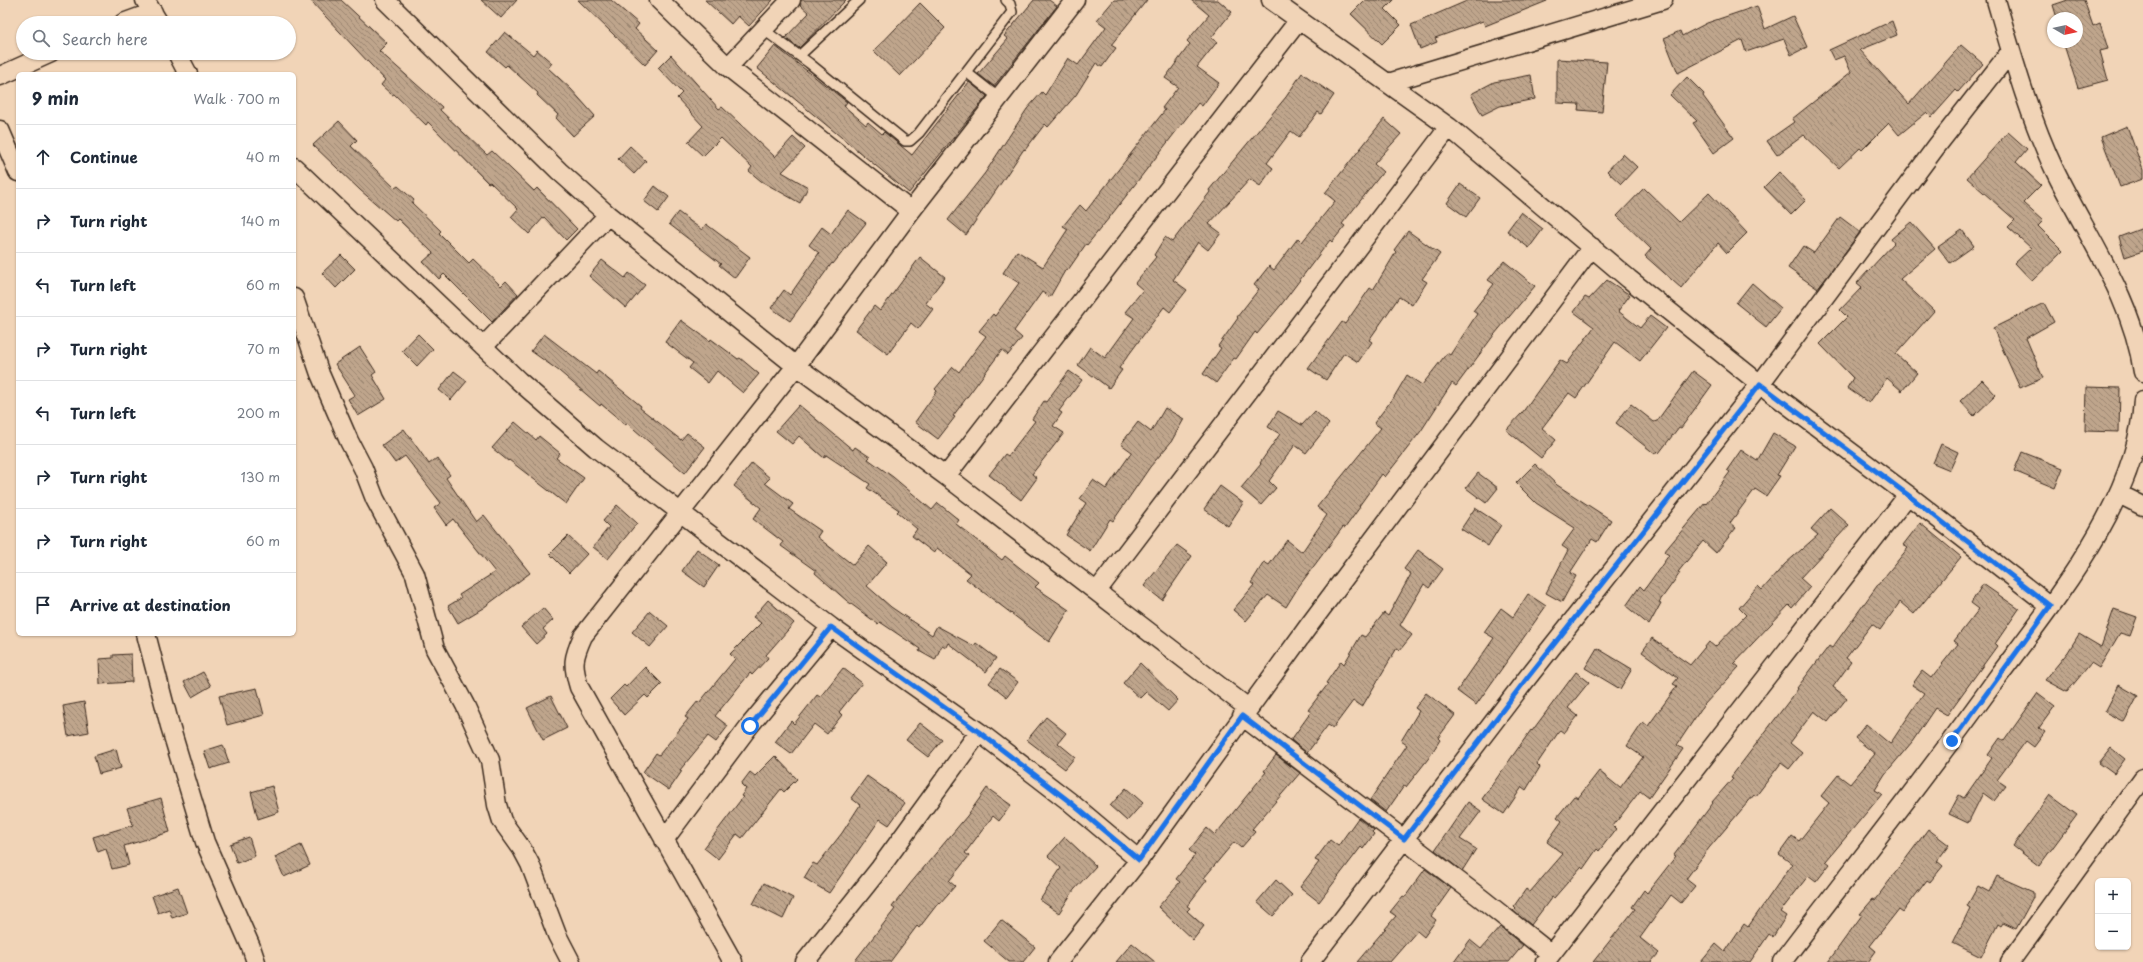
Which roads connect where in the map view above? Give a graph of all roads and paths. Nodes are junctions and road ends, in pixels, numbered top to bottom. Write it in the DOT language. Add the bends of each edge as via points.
graph roads {
  1 [pos="385,0"];
  2 [pos="658,0"];
  3 [pos="791,0"];
  4 [pos="859,0"];
  5 [pos="1006,0"];
  6 [pos="1075,0"];
  7 [pos="1271,0"];
  8 [pos="1664,0"];
  9 [pos="1996,0"];
  10 [pos="152,12"];
  11 [pos="141,16"];
  12 [pos="1299,20"];
  13 [pos="764,30"];
  14 [pos="2011,51"];
  15 [pos="799,56"];
  16 [pos="35,60"];
  17 [pos="181,60"];
  18 [pos="728,67"];
  19 [pos="187,72"];
  20 [pos="966,72"];
  21 [pos="0,76"];
  22 [pos="1388,83"];
  23 [pos="999,98"];
  24 [pos="1449,127"];
  25 [pos="0,130"];
  26 [pos="16,167"];
  27 [pos="296,169"];
  28 [pos="911,211"];
  29 [pos="608,215"];
  30 [pos="1592,247"];
  31 [pos="296,304"];
  32 [pos="483,347"];
  33 [pos="796,366"];
  34 [pos="2143,372"];
  35 [pos="1760,384"];
  36 [pos="2143,400"];
  37 [pos="946,476"];
  38 [pos="2119,494"];
  39 [pos="1908,495"];
  40 [pos="2143,506"];
  41 [pos="681,512"];
  42 [pos="1098,591"];
  43 [pos="2050,606"];
  44 [pos="831,627"];
  45 [pos="147,636"];
  46 [pos="1245,712"];
  47 [pos="979,732"];
  48 [pos="2143,778"];
  49 [pos="1404,839"];
  50 [pos="664,840"];
  51 [pos="1139,860"];
  52 [pos="1548,958"];
  53 [pos="256,962"];
  54 [pos="571,962"];
  55 [pos="733,962"];
  56 [pos="805,962"];
  57 [pos="1058,962"];
  58 [pos="1310,962"];
  59 [pos="1782,962"];
  60 [pos="2010,962"];
  1 -- 29 [label="street" via="559,171"];
  2 -- 18 [label="street"];
  3 -- 13 [label="street"];
  4 -- 15 [label="lane"];
  5 -- 20 [label="lane" via="1012,12"];
  6 -- 23 [label="street"];
  7 -- 12 [label="street"];
  8 -- 22 [label="street"];
  9 -- 14 [label="street"];
  10 -- 11 [label="street"];
  12 -- 22 [label="street"];
  12 -- 37 [label="street"];
  13 -- 15 [label="lane"];
  13 -- 18 [label="street"];
  14 -- 34 [label="street" via="2037,129 2052,164 2125,304 2140,352"];
  14 -- 35 [label="street" via="1936,147"];
  15 -- 20 [label="lane" via="905,142 920,134"];
  16 -- 21 [label="street"];
  17 -- 19 [label="street"];
  18 -- 28 [label="street"];
  20 -- 23 [label="lane"];
  22 -- 24 [label="street"];
  23 -- 28 [label="street"];
  24 -- 30 [label="street"];
  24 -- 42 [label="street"];
  25 -- 26 [label="street"];
  27 -- 32 [label="street"];
  28 -- 33 [label="street"];
  29 -- 32 [label="street"];
  29 -- 33 [label="street"];
  30 -- 35 [label="street"];
  30 -- 46 [label="street"];
  31 -- 54 [label="street" via="320,374 349,441 375,499 415,574 435,649 465,705 490,760 502,821 522,848 530,864 557,936"];
  32 -- 41 [label="street" via="596,448"];
  33 -- 37 [label="street"];
  33 -- 41 [label="street"];
  35 -- 39 [label="street"];
  35 -- 49 [label="street" via="1528,677"];
  36 -- 38 [label="street" via="2137,442"];
  37 -- 42 [label="street"];
  38 -- 40 [label="street"];
  38 -- 43 [label="street" via="2095,537"];
  39 -- 43 [label="street"];
  39 -- 52 [label="street"];
  41 -- 44 [label="street"];
  41 -- 50 [label="street" via="583,636 573,662 579,687"];
  42 -- 46 [label="street"];
  43 -- 59 [label="street" via="1952,741"];
  44 -- 47 [label="street"];
  44 -- 50 [label="street" via="750,726"];
  45 -- 53 [label="street" via="183,772 205,842 252,947"];
  46 -- 49 [label="street"];
  46 -- 51 [label="street"];
  47 -- 51 [label="street" via="1070,802"];
  47 -- 56 [label="street" via="880,868"];
  48 -- 60 [label="street"];
  49 -- 52 [label="street"];
  49 -- 58 [label="street"];
  50 -- 55 [label="street"];
  51 -- 57 [label="street"];
}
